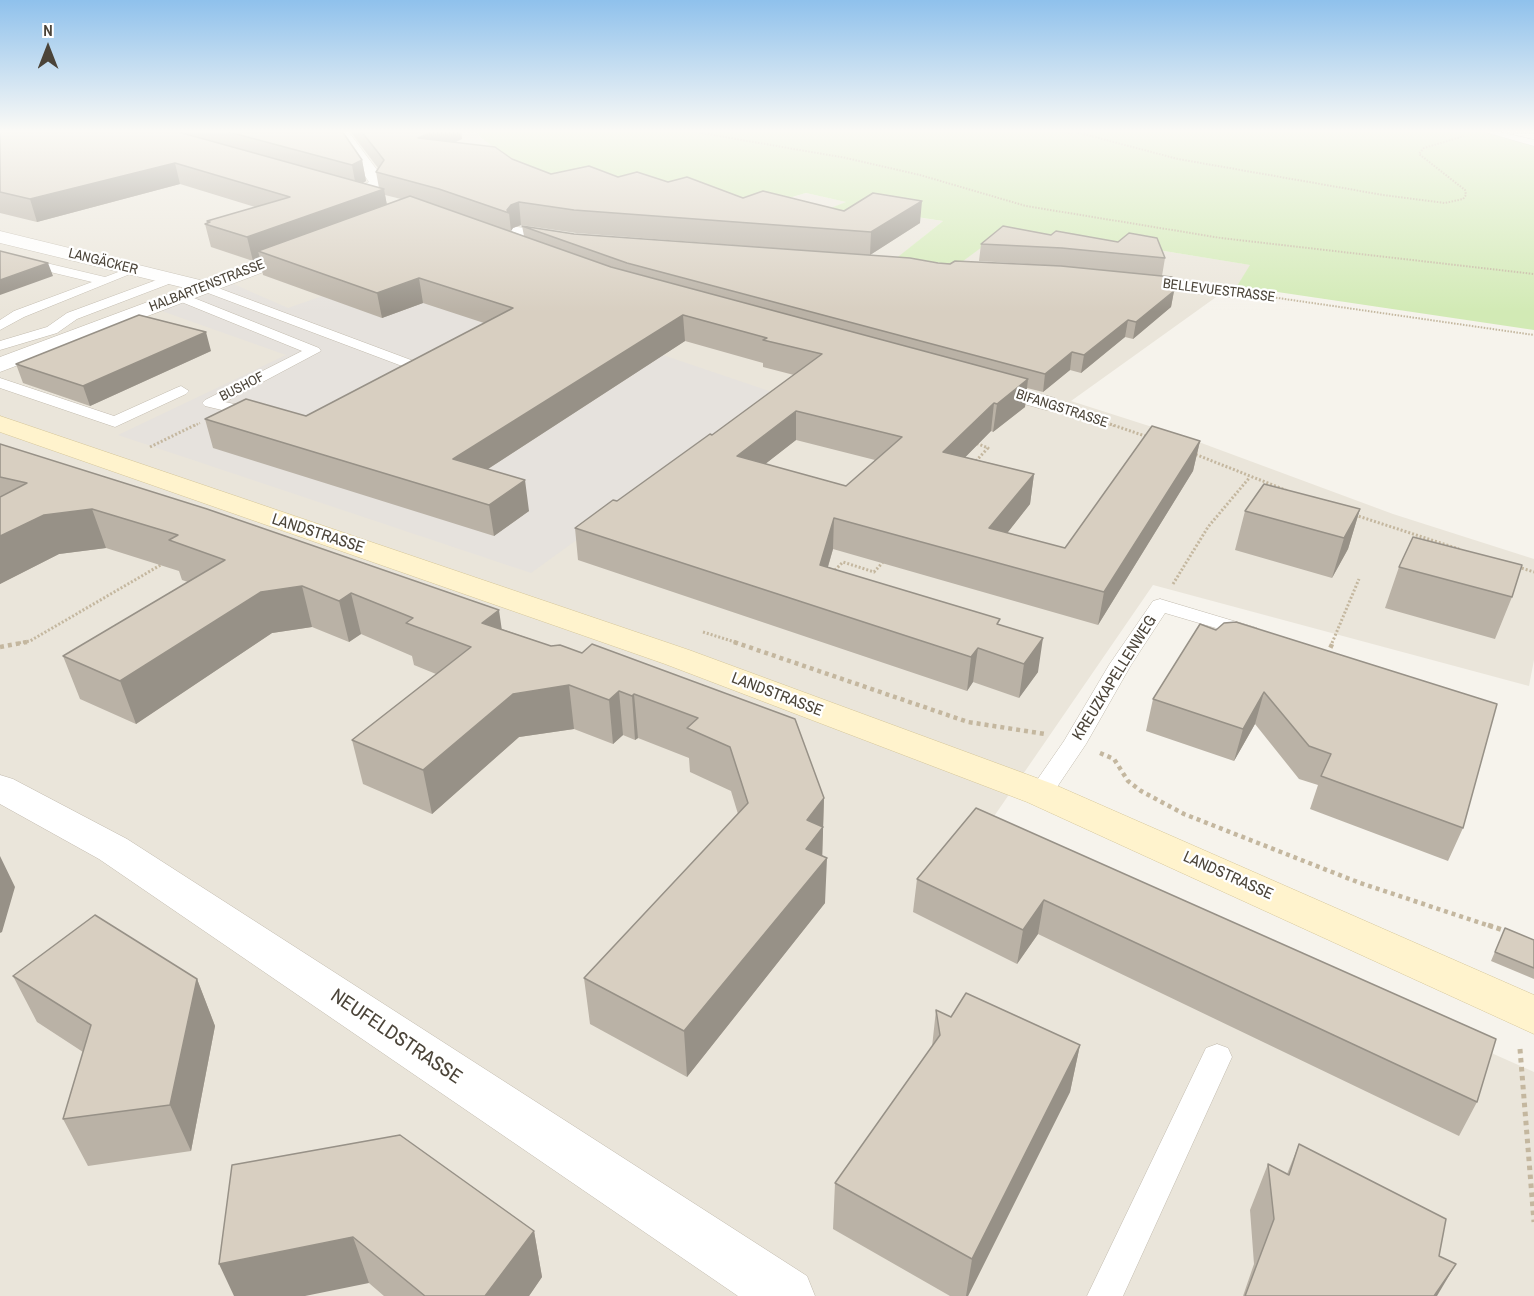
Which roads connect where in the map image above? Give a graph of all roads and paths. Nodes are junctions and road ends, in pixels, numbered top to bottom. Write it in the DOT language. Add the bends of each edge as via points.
graph roads {
  1 [pos="351,191"];
  2 [pos="977,191"];
  3 [pos="1363,191"];
  4 [pos="1465,191"];
  5 [pos="392,203"];
  6 [pos="0,237"];
  7 [pos="324,242"];
  8 [pos="587,242"];
  9 [pos="0,256"];
  10 [pos="544,256"];
  11 [pos="134,270"];
  12 [pos="1534,274"];
  13 [pos="1106,279"];
  14 [pos="106,281"];
  15 [pos="205,287"];
  16 [pos="175,288"];
  17 [pos="1237,292"];
  18 [pos="0,326"];
  19 [pos="1534,335"];
  20 [pos="0,346"];
  21 [pos="0,365"];
  22 [pos="967,381"];
  23 [pos="0,383"];
  24 [pos="380,384"];
  25 [pos="181,392"];
  26 [pos="1046,403"];
  27 [pos="230,408"];
  28 [pos="272,417"];
  29 [pos="0,424"];
  30 [pos="1152,438"];
  31 [pos="966,440"];
  32 [pos="147,448"];
  33 [pos="1184,450"];
  34 [pos="973,464"];
  35 [pos="1250,477"];
  36 [pos="1293,493"];
  37 [pos="1347,512"];
  38 [pos="1468,551"];
  39 [pos="889,555"];
  40 [pos="174,557"];
  41 [pos="1512,565"];
  42 [pos="1534,572"];
  43 [pos="831,574"];
  44 [pos="1359,579"];
  45 [pos="1160,605"];
  46 [pos="0,647"];
  47 [pos="1327,656"];
  48 [pos="1106,755"];
  49 [pos="0,788"];
  50 [pos="1040,793"];
  51 [pos="1512,933"];
  52 [pos="1522,1040"];
  53 [pos="1217,1057"];
  54 [pos="1534,1221"];
  55 [pos="787,1296"];
  56 [pos="1105,1296"];
  1 -- 5 [label="street"];
  2 -- 12 [label="path" via="1038,208 1221,238"];
  3 -- 4 [label="path" via="1444,203 1463,199"];
  6 -- 11 [label="street, LANGÄCKER"];
  7 -- 15 [label="street, HALBARTENSTRASSE"];
  8 -- 10 [label="street" via="463,226"];
  9 -- 14 [label="lane"];
  11 -- 14 [label="lane"];
  11 -- 16 [label="street, LANGÄCKER"];
  13 -- 17 [label="street, BELLEVUESTRASSE"];
  14 -- 18 [label="lane" via="19,314"];
  15 -- 16 [label="street, HALBARTENSTRASSE"];
  15 -- 24 [label="lane" via="414,366"];
  16 -- 20 [label="lane" via="72,316 52,330"];
  16 -- 21 [label="street, HALBARTENSTRASSE"];
  16 -- 27 [label="lane, BUSHOF" via="314,351 210,403"];
  17 -- 19 [label="path, BELLEVUESTRASSE"];
  22 -- 26 [label="street, BIFANGSTRASSE"];
  23 -- 25 [label="lane" via="115,422"];
  26 -- 30 [label="path, BIFANGSTRASSE"];
  27 -- 28 [label="lane, BUSHOF"];
  27 -- 32 [label="path"];
  29 -- 50 [label="main road, LANDSTRASSE" via="666,653"];
  31 -- 34 [label="path" via="988,448"];
  33 -- 35 [label="path"];
  35 -- 36 [label="path"];
  35 -- 45 [label="path" via="1208,527"];
  37 -- 38 [label="path"];
  39 -- 43 [label="path" via="874,572 843,562"];
  40 -- 46 [label="path" via="30,641"];
  41 -- 42 [label="path"];
  44 -- 47 [label="path"];
  45 -- 47 [label="lane, KREUZKAPELLENWEG"];
  45 -- 50 [label="lane, KREUZKAPELLENWEG"];
  48 -- 51 [label="path" via="1141,791 1184,814 1360,883"];
  49 -- 55 [label="street, NEUFELDSTRASSE" via="113,849"];
  50 -- 52 [label="main road, LANDSTRASSE" via="1135,834"];
  52 -- 54 [label="path"];
  53 -- 56 [label="lane"];
}
